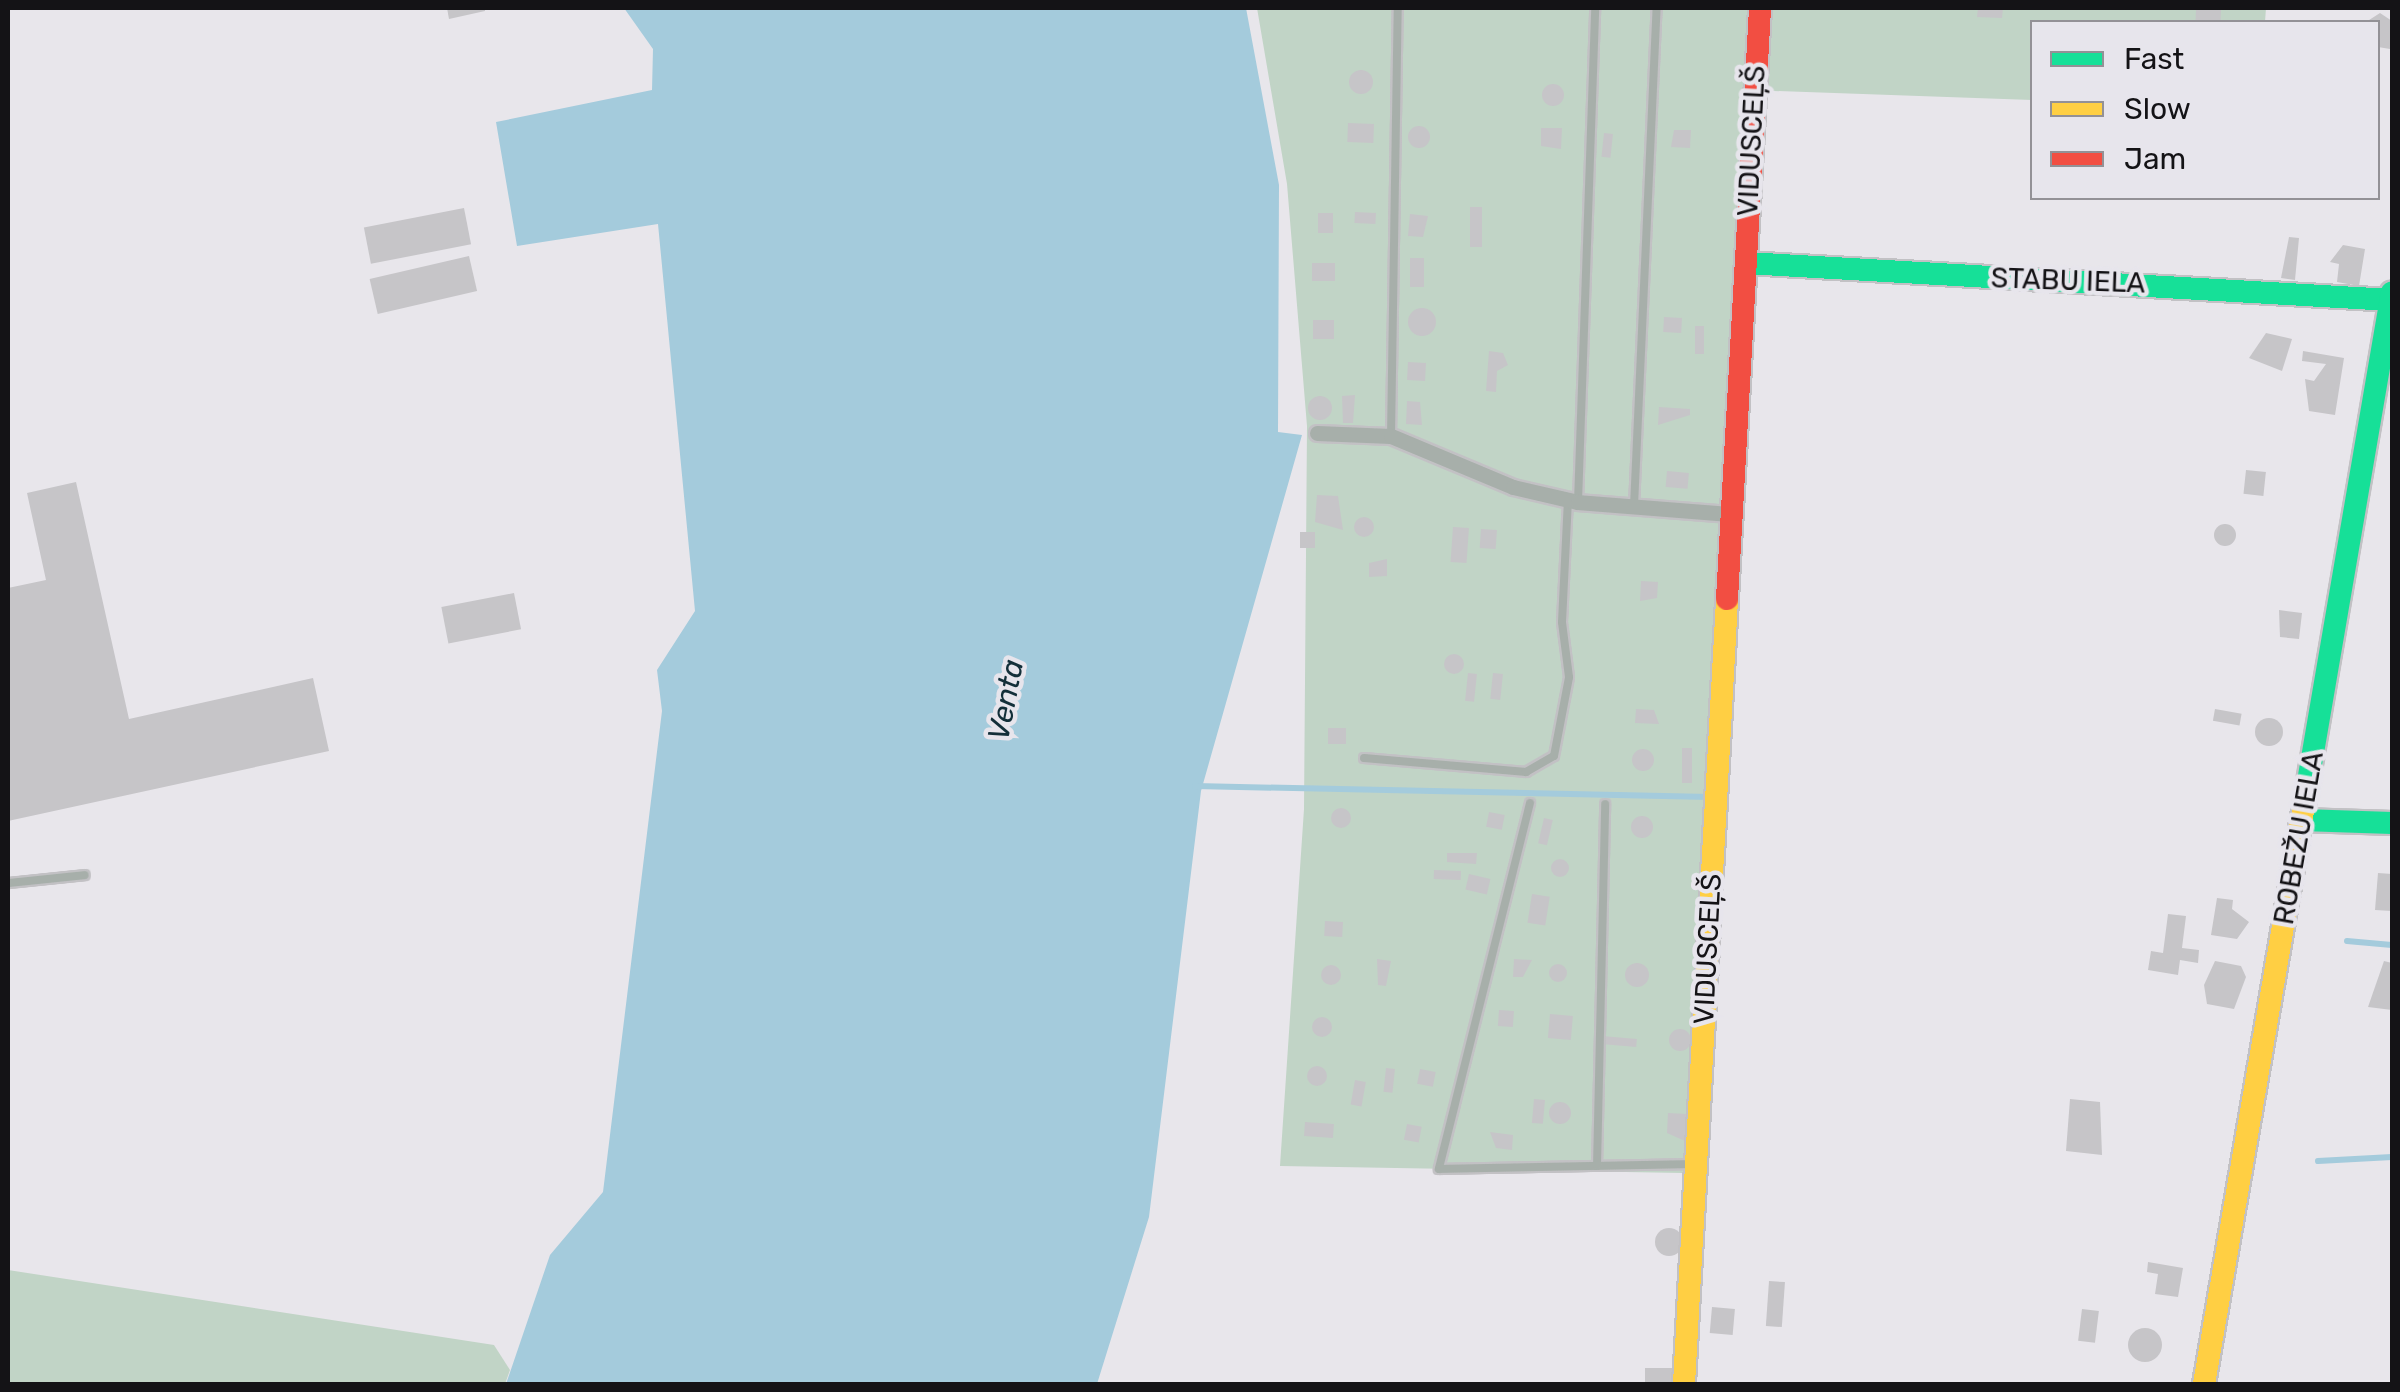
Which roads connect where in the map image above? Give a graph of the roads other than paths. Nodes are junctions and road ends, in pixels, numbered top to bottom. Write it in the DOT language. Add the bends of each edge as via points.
graph roads {
  1 [pos="1398,8"];
  2 [pos="1594,8"];
  3 [pos="1657,8"];
  4 [pos="1760,8"];
  5 [pos="1746,262"];
  6 [pos="2392,292"];
  7 [pos="2391,300"];
  8 [pos="1317,433"];
  9 [pos="1391,436"];
  10 [pos="1573,501"];
  11 [pos="1634,506"];
  12 [pos="1732,514"];
  13 [pos="1364,758"];
  14 [pos="1530,802"];
  15 [pos="1606,804"];
  16 [pos="2302,820"];
  17 [pos="2392,823"];
  18 [pos="85,874"];
  19 [pos="8,883"];
  20 [pos="1696,1164"];
  21 [pos="1597,1166"];
  22 [pos="1684,1384"];
  23 [pos="2204,1384"];
  1 -- 9 [label="lane"];
  2 -- 10 [label="lane"];
  3 -- 11 [label="lane"];
  4 -- 5 [label="street, VIDUSCEĻŠ"];
  5 -- 7 [label="street, STABU IELA"];
  5 -- 12 [label="street, VIDUSCEĻŠ"];
  6 -- 7 [label="street, ROBEŽU IELA"];
  7 -- 16 [label="street, ROBEŽU IELA"];
  8 -- 9 [label="street"];
  9 -- 10 [label="street" via="1513,487"];
  10 -- 11 [label="street"];
  10 -- 13 [label="lane" via="1562,622 1569,677 1554,756 1526,772"];
  11 -- 12 [label="street"];
  12 -- 20 [label="street, VIDUSCEĻŠ"];
  14 -- 21 [label="lane" via="1439,1169"];
  15 -- 21 [label="lane"];
  16 -- 17 [label="street"];
  16 -- 23 [label="street, ROBEŽU IELA"];
  18 -- 19 [label="lane"];
  20 -- 21 [label="lane"];
  20 -- 22 [label="street, VIDUSCEĻŠ"];
}
